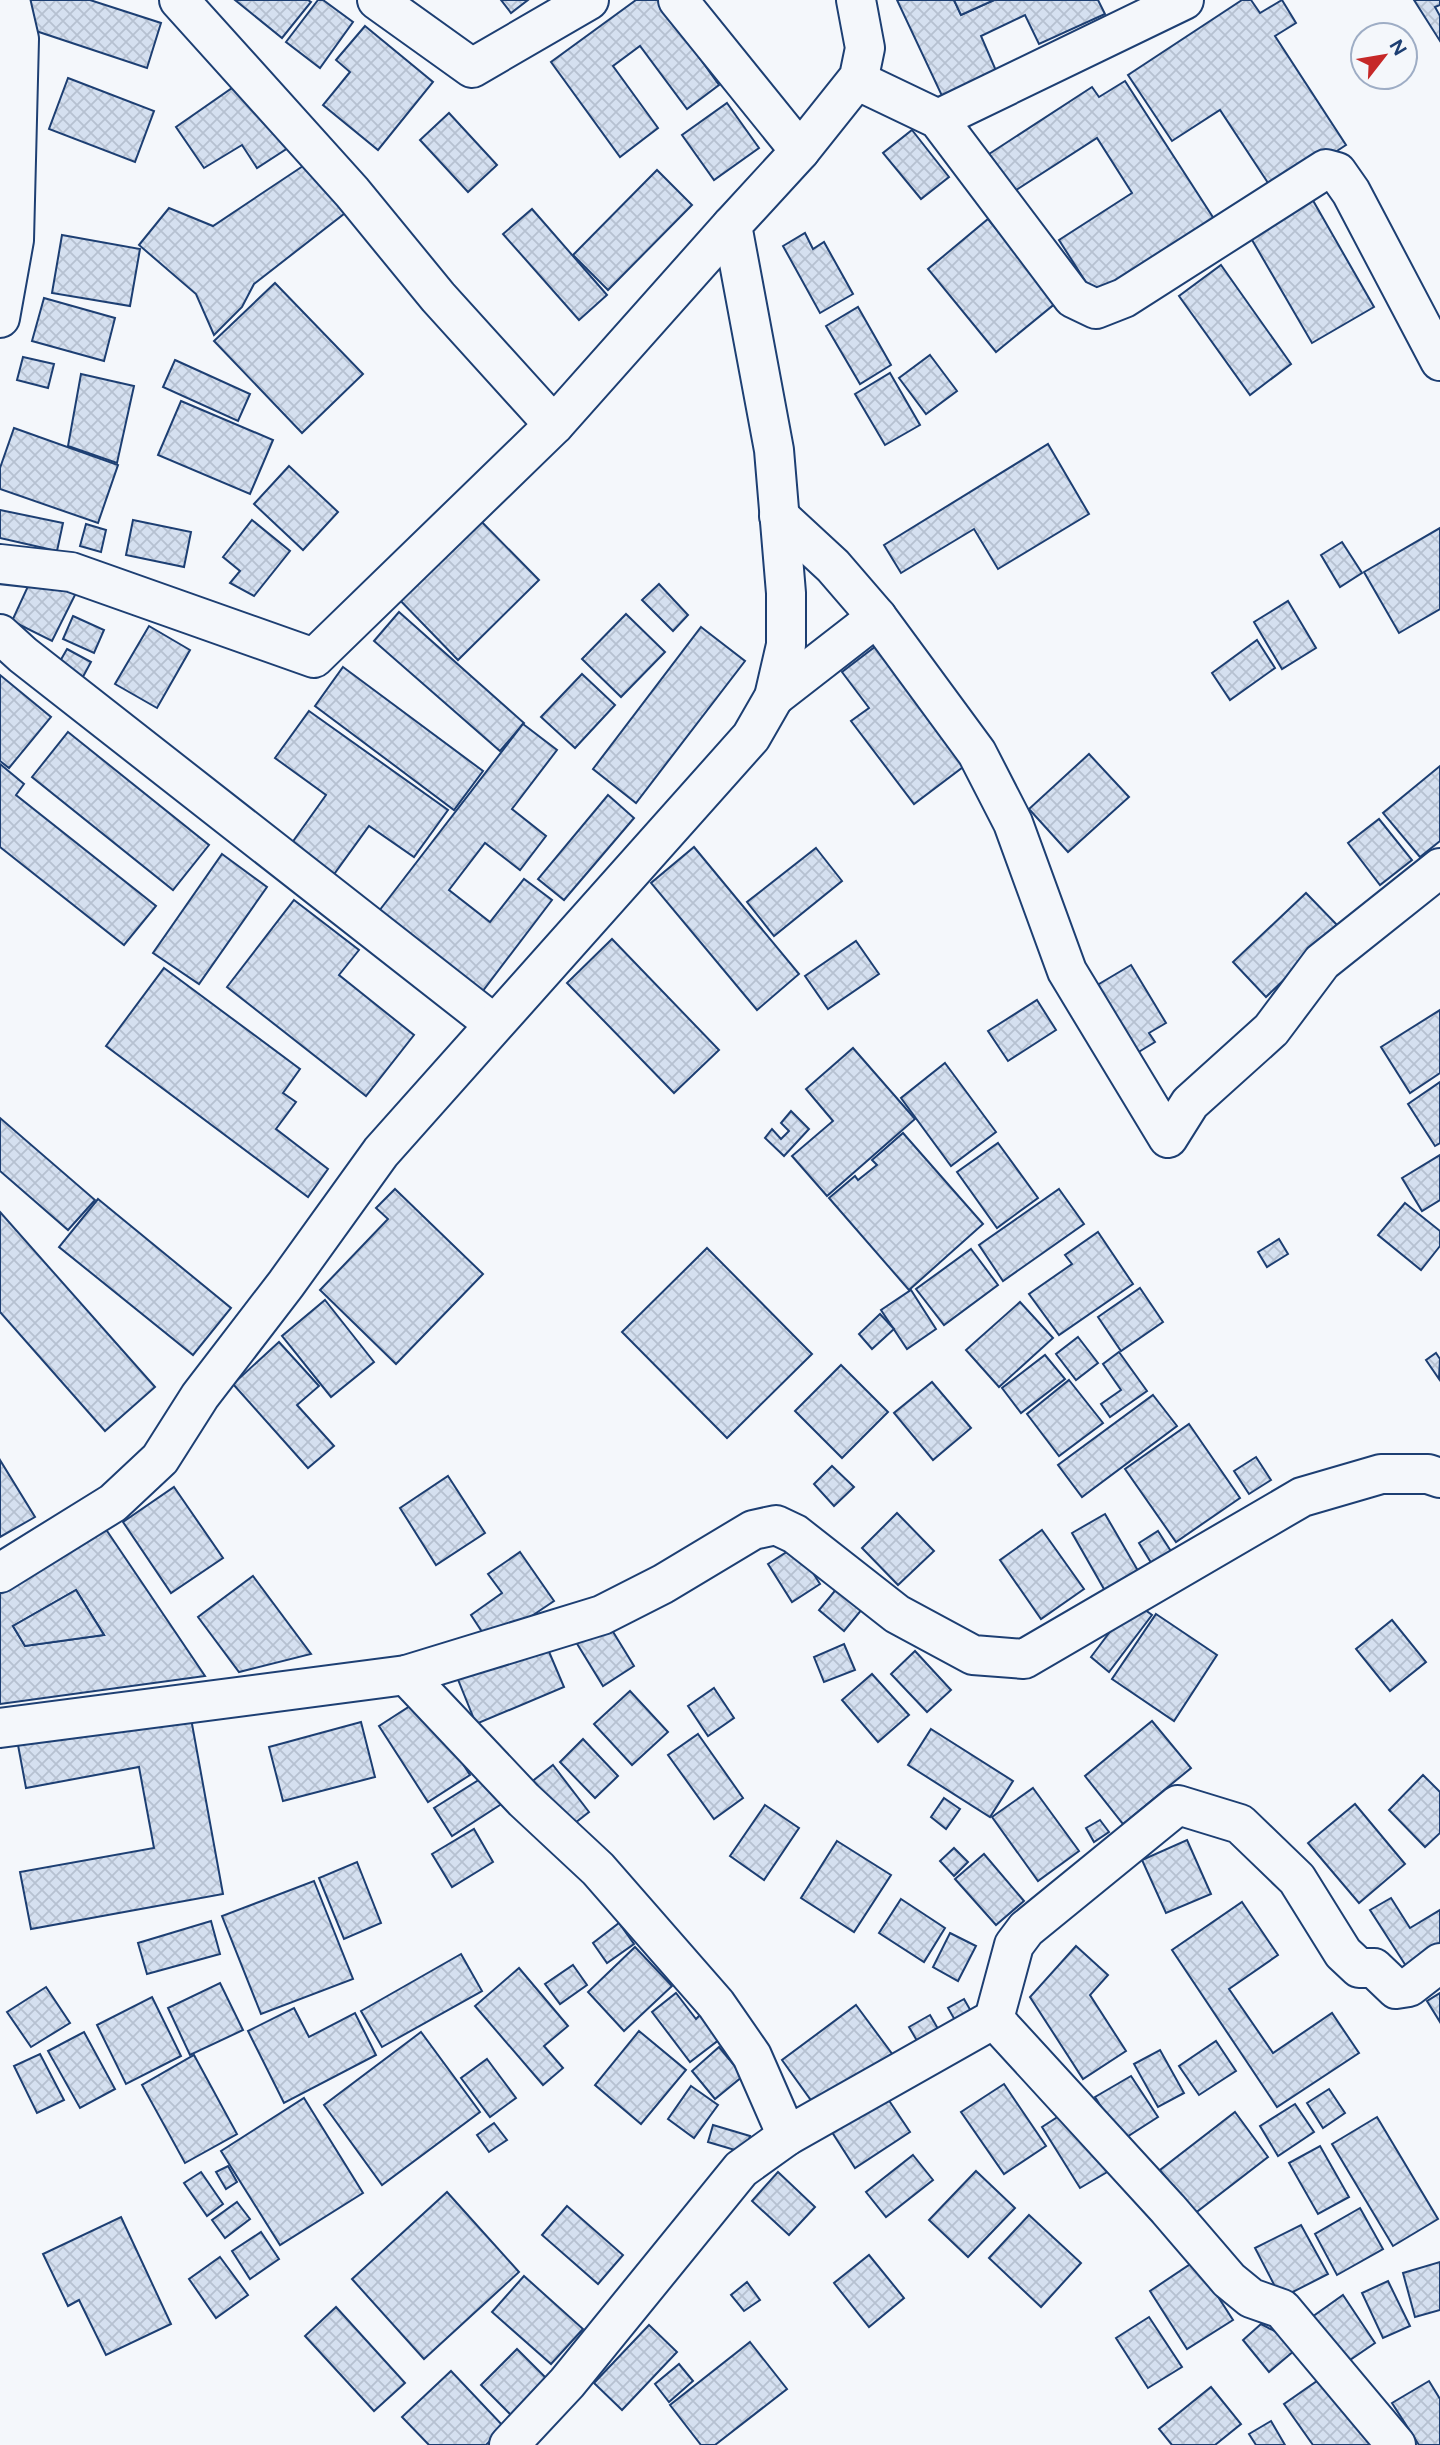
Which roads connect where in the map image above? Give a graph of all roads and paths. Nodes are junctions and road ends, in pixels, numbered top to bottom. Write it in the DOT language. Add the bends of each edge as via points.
graph roads {
  1 [pos="10,0"];
  2 [pos="179,0"];
  3 [pos="377,0"];
  4 [pos="589,0"];
  5 [pos="678,0"];
  6 [pos="856,0"];
  7 [pos="1184,0"];
  8 [pos="859,77"];
  9 [pos="938,119"];
  10 [pos="800,151"];
  11 [pos="732,225"];
  12 [pos="7,242"];
  13 [pos="0,318"];
  14 [pos="1440,361"];
  15 [pos="554,425"];
  16 [pos="779,516"];
  17 [pos="0,564"];
  18 [pos="877,617"];
  19 [pos="0,634"];
  20 [pos="774,697"];
  21 [pos="1440,868"];
  22 [pos="494,1024"];
  23 [pos="1440,1478"];
  24 [pos="0,1573"];
  25 [pos="406,1675"];
  26 [pos="0,1728"];
  27 [pos="1440,1963"];
  28 [pos="994,2019"];
  29 [pos="787,2136"];
  30 [pos="509,2445"];
  31 [pos="1396,2445"];
  1 -- 12 [label="street" via="19,39"];
  2 -- 15 [label="street"];
  3 -- 4 [label="street" via="472,68"];
  5 -- 10 [label="street"];
  6 -- 8 [label="street" via="865,48"];
  7 -- 9 [label="street"];
  8 -- 9 [label="street"];
  8 -- 10 [label="street"];
  9 -- 14 [label="street" via="1073,298 1096,309 1124,298 1326,169 1337,172"];
  10 -- 11 [label="street"];
  11 -- 15 [label="street"];
  11 -- 16 [label="street" via="774,450"];
  12 -- 13 [label="street"];
  15 -- 17 [label="street" via="314,658 71,572"];
  16 -- 18 [label="street" via="833,566"];
  16 -- 20 [label="street" via="786,645"];
  18 -- 20 [label="street"];
  18 -- 21 [label="street" via="977,753 1013,823 1068,971 1168,1138 1191,1103 1271,1030 1322,962"];
  19 -- 22 [label="street"];
  20 -- 22 [label="street" via="751,737"];
  22 -- 24 [label="street" via="381,1152 200,1396 160,1458 113,1503"];
  23 -- 25 [label="street" via="1381,1474 1302,1497 1024,1659 973,1656 897,1614 796,1534 776,1525 753,1530 602,1615"];
  25 -- 26 [label="street"];
  25 -- 29 [label="street" via="524,1800 598,1869 716,2004 752,2056"];
  27 -- 28 [label="street" via="1409,1987 1396,1989 1374,1968 1359,1968 1343,1954 1297,1879 1240,1824 1178,1805 1026,1929 1014,1945"];
  28 -- 29 [label="street"];
  28 -- 31 [label="street" via="1229,2280 1251,2298 1282,2309"];
  29 -- 30 [label="street" via="741,2169 567,2383"];
}
